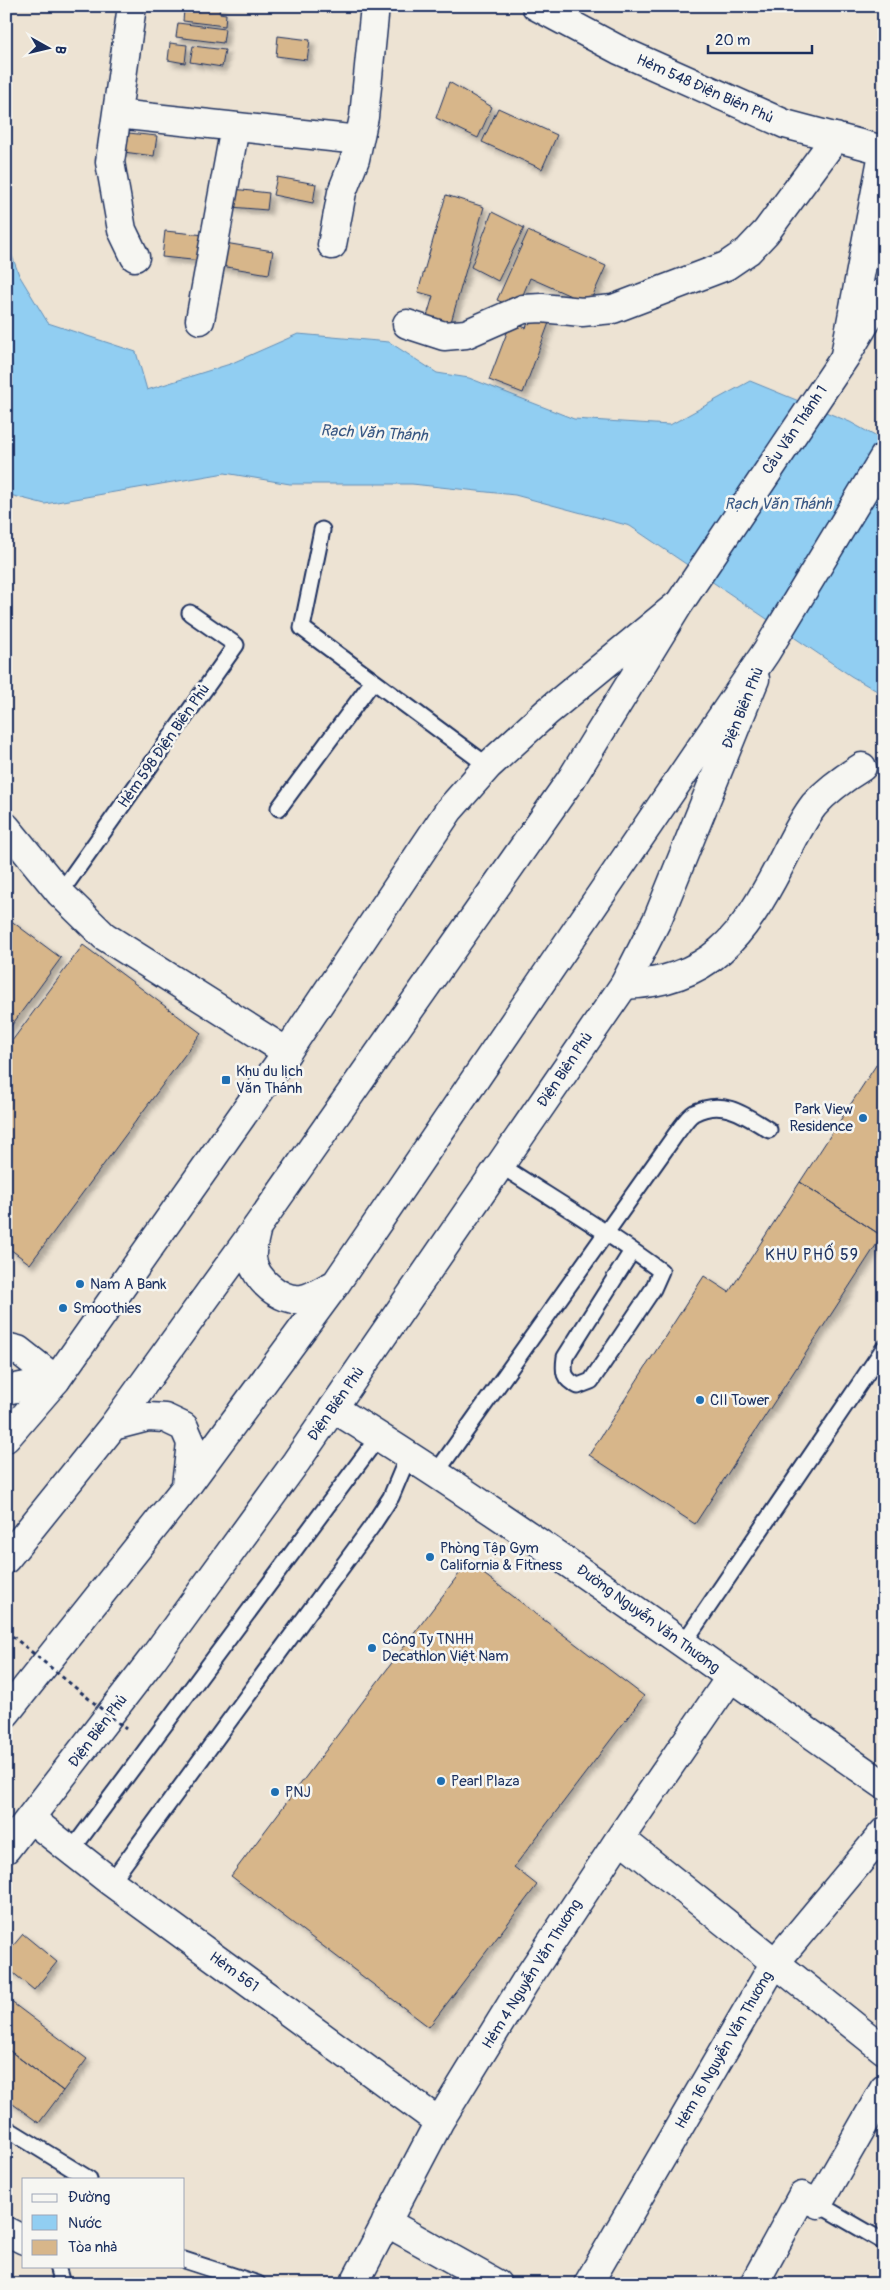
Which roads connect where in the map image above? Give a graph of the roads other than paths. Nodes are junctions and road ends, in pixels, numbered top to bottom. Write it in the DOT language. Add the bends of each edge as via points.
graph roads {
  1 [pos="132,6"];
  2 [pos="375,6"];
  3 [pos="536,6"];
  4 [pos="117,114"];
  5 [pos="235,127"];
  6 [pos="836,137"];
  7 [pos="359,140"];
  8 [pos="883,149"];
  9 [pos="332,245"];
  10 [pos="135,257"];
  11 [pos="884,292"];
  12 [pos="200,320"];
  13 [pos="407,324"];
  14 [pos="845,357"];
  15 [pos="884,457"];
  16 [pos="322,530"];
  17 [pos="679,604"];
  18 [pos="190,613"];
  19 [pos="766,652"];
  20 [pos="373,681"];
  21 [pos="488,766"];
  22 [pos="862,767"];
  23 [pos="279,808"];
  24 [pos="6,827"];
  25 [pos="60,893"];
  26 [pos="624,984"];
  27 [pos="287,1052"];
  28 [pos="769,1130"];
  29 [pos="500,1165"];
  30 [pos="257,1227"];
  31 [pos="606,1234"];
  32 [pos="632,1250"];
  33 [pos="335,1284"];
  34 [pos="6,1347"];
  35 [pos="884,1348"];
  36 [pos="56,1380"];
  37 [pos="6,1390"];
  38 [pos="333,1408"];
  39 [pos="113,1426"];
  40 [pos="379,1436"];
  41 [pos="6,1438"];
  42 [pos="409,1454"];
  43 [pos="436,1473"];
  44 [pos="186,1487"];
  45 [pos="6,1559"];
  46 [pos="683,1644"];
  47 [pos="730,1678"];
  48 [pos="6,1713"];
  49 [pos="884,1785"];
  50 [pos="31,1819"];
  51 [pos="884,1832"];
  52 [pos="620,1838"];
  53 [pos="6,1849"];
  54 [pos="71,1851"];
  55 [pos="111,1882"];
  56 [pos="774,1964"];
  57 [pos="884,2050"];
  58 [pos="884,2089"];
  59 [pos="439,2122"];
  60 [pos="6,2128"];
  61 [pos="87,2178"];
  62 [pos="818,2204"];
  63 [pos="386,2222"];
  64 [pos="6,2231"];
  65 [pos="22,2239"];
  66 [pos="884,2242"];
  67 [pos="185,2260"];
  68 [pos="58,2268"];
  69 [pos="62,2284"];
  70 [pos="258,2284"];
  71 [pos="354,2284"];
  72 [pos="497,2284"];
  73 [pos="588,2284"];
  74 [pos="754,2284"];
  1 -- 4 [label="main road"];
  2 -- 7 [label="main road"];
  3 -- 6 [label="main road, Hẻm 548 Điện Biên Phủ" via="619,50 785,124"];
  4 -- 5 [label="main road"];
  4 -- 10 [label="main road" via="110,162 122,230"];
  5 -- 7 [label="main road"];
  5 -- 12 [label="main road"];
  6 -- 8 [label="main road, Hẻm 548 Điện Biên Phủ"];
  6 -- 13 [label="main road" via="766,232 748,251 726,266 613,309 582,312 523,309 466,334 444,336"];
  7 -- 9 [label="main road" via="342,192"];
  8 -- 14 [label="main road"];
  11 -- 14 [label="main road, Cầu Văn Thánh 1"];
  14 -- 17 [label="main road, Cầu Văn Thánh 1"];
  15 -- 19 [label="main road"];
  16 -- 20 [label="lane" via="302,628"];
  17 -- 21 [label="main road"];
  17 -- 30 [label="main road" via="572,778"];
  18 -- 25 [label="lane, Hẻm 598 Điện Biên Phủ" via="236,645"];
  19 -- 26 [label="main road, Điện Biên Phủ" via="658,918"];
  19 -- 33 [label="main road, Điện Biên Phủ"];
  20 -- 21 [label="lane"];
  20 -- 23 [label="lane"];
  21 -- 27 [label="main road" via="449,810"];
  22 -- 26 [label="main road" via="814,805 747,922 731,942 712,958 670,979"];
  24 -- 25 [label="main road"];
  25 -- 27 [label="main road" via="104,936"];
  26 -- 29 [label="main road, Điện Biên Phủ"];
  27 -- 36 [label="main road"];
  28 -- 31 [label="lane" via="738,1110 723,1107 692,1114"];
  29 -- 31 [label="lane"];
  29 -- 38 [label="main road, Điện Biên Phủ"];
  30 -- 33 [label="main road" via="252,1258 258,1274 269,1287 286,1298 302,1299"];
  30 -- 39 [label="main road"];
  31 -- 32 [label="lane"];
  31 -- 43 [label="lane"];
  32 -- 32 [label="lane" via="662,1271 591,1382 578,1386 569,1382 562,1372 565,1357"];
  33 -- 44 [label="main road, Điện Biên Phủ"];
  34 -- 36 [label="main road" via="18,1350"];
  35 -- 46 [label="lane"];
  36 -- 37 [label="main road"];
  36 -- 41 [label="main road"];
  38 -- 40 [label="main road, Đường Nguyễn Văn Thương"];
  38 -- 50 [label="main road, Điện Biên Phủ" via="154,1657"];
  39 -- 44 [label="main road" via="148,1416 165,1418 184,1427 191,1443"];
  39 -- 45 [label="main road"];
  40 -- 42 [label="main road, Đường Nguyễn Văn Thương"];
  40 -- 54 [label="lane"];
  42 -- 43 [label="main road, Đường Nguyễn Văn Thương"];
  42 -- 55 [label="lane" via="391,1497 372,1526"];
  43 -- 46 [label="main road, Đường Nguyễn Văn Thương"];
  44 -- 48 [label="main road, Điện Biên Phủ"];
  46 -- 47 [label="main road, Đường Nguyễn Văn Thương"];
  47 -- 49 [label="main road, Đường Nguyễn Văn Thương"];
  47 -- 52 [label="main road, Hẻm 4 Nguyễn Văn Thương"];
  50 -- 53 [label="main road, Điện Biên Phủ"];
  50 -- 54 [label="main road, Hẻm 561"];
  51 -- 56 [label="main road, Hẻm 16 Nguyễn Văn Thương"];
  52 -- 56 [label="main road"];
  52 -- 59 [label="main road, Hẻm 4 Nguyễn Văn Thương" via="525,1982"];
  54 -- 55 [label="main road, Hẻm 561"];
  55 -- 59 [label="main road, Hẻm 561"];
  56 -- 57 [label="main road"];
  56 -- 73 [label="main road, Hẻm 16 Nguyễn Văn Thương"];
  58 -- 62 [label="main road"];
  59 -- 63 [label="main road, Hẻm 4 Nguyễn Văn Thương"];
  60 -- 61 [label="lane"];
  62 -- 66 [label="lane"];
  62 -- 74 [label="main road" via="802,2196"];
  63 -- 71 [label="main road, Hẻm 4 Nguyễn Văn Thương"];
  63 -- 72 [label="main road"];
  64 -- 65 [label="main road"];
  67 -- 70 [label="lane"];
  68 -- 69 [label="lane"];
}
